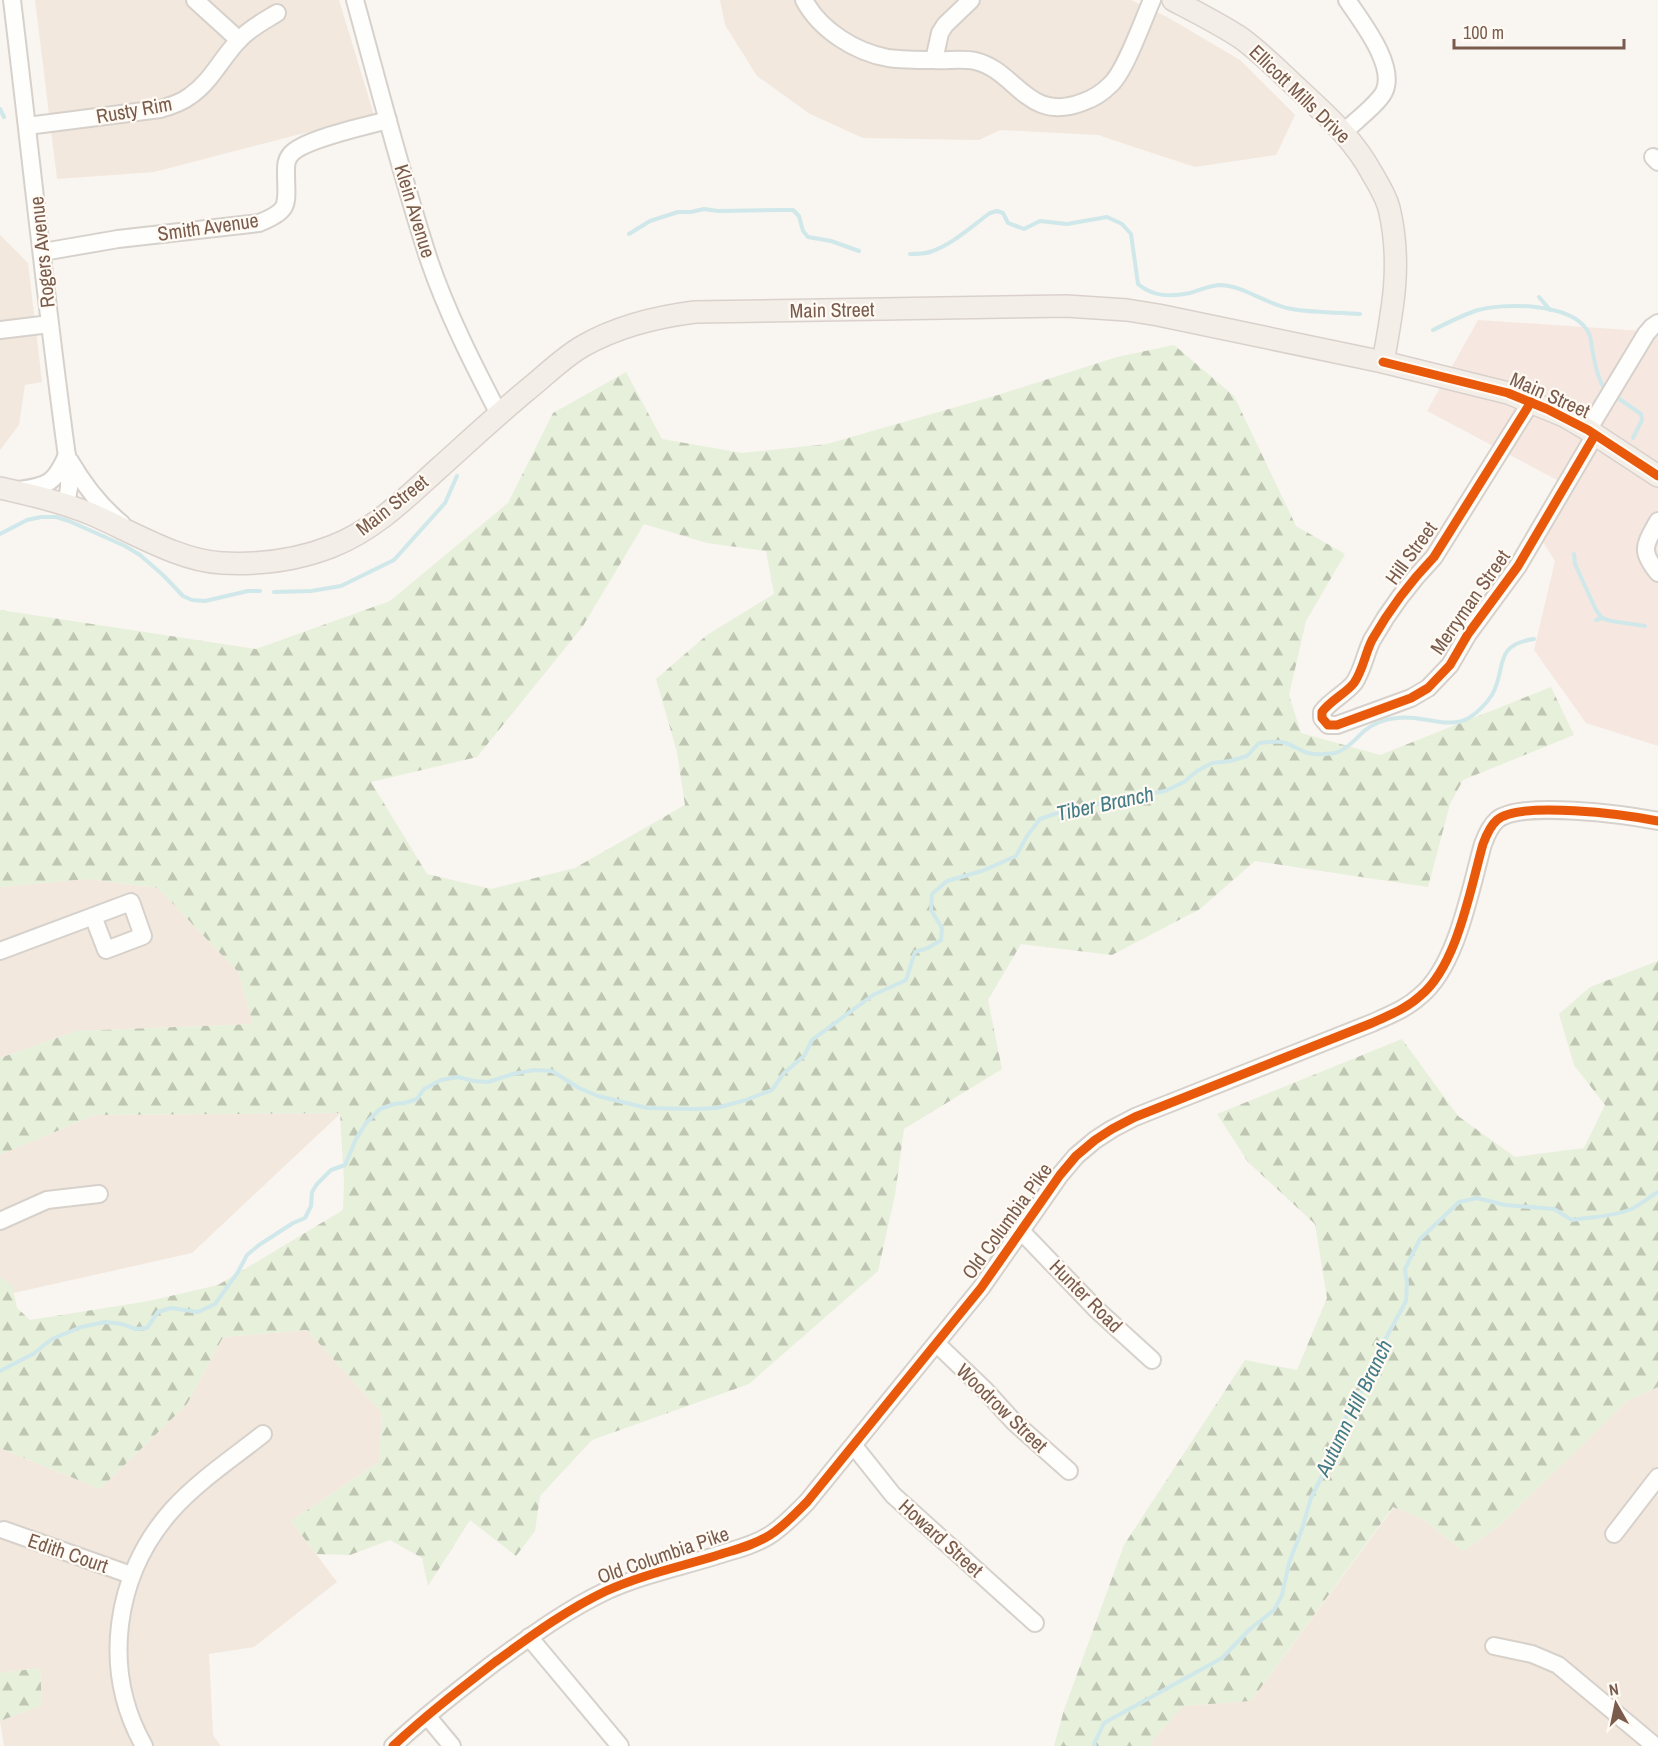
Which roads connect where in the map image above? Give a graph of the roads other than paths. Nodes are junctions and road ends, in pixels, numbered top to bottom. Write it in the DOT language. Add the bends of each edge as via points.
graph roads {
  1 [pos="12,0"];
  2 [pos="195,0"];
  3 [pos="355,0"];
  4 [pos="804,0"];
  5 [pos="971,0"];
  6 [pos="1152,0"];
  7 [pos="1173,0"];
  8 [pos="1347,0"];
  9 [pos="278,13"];
  10 [pos="239,40"];
  11 [pos="934,60"];
  12 [pos="388,120"];
  13 [pos="27,126"];
  14 [pos="1344,132"];
  15 [pos="42,252"];
  16 [pos="1658,323"];
  17 [pos="50,324"];
  18 [pos="0,330"];
  19 [pos="1383,362"];
  20 [pos="1531,402"];
  21 [pos="499,414"];
  22 [pos="1592,433"];
  23 [pos="67,454"];
  24 [pos="1658,476"];
  25 [pos="6,490"];
  26 [pos="66,504"];
  27 [pos="1658,521"];
  28 [pos="145,539"];
  29 [pos="1658,573"];
  30 [pos="1323,722"];
  31 [pos="1658,821"];
  32 [pos="93,916"];
  33 [pos="0,951"];
  34 [pos="99,1194"];
  35 [pos="0,1221"];
  36 [pos="1022,1232"];
  37 [pos="937,1344"];
  38 [pos="1152,1360"];
  39 [pos="263,1434"];
  40 [pos="854,1446"];
  41 [pos="1069,1471"];
  42 [pos="1658,1477"];
  43 [pos="4,1530"];
  44 [pos="1614,1534"];
  45 [pos="131,1575"];
  46 [pos="1035,1623"];
  47 [pos="529,1637"];
  48 [pos="1494,1646"];
  49 [pos="427,1716"];
  50 [pos="1658,1740"];
  51 [pos="144,1746"];
  52 [pos="393,1746"];
  53 [pos="452,1746"];
  54 [pos="620,1746"];
  55 [pos="1654,1746"];
  1 -- 13 [label="street, Rogers Avenue"];
  2 -- 10 [label="street"];
  3 -- 12 [label="street, Klein Avenue"];
  4 -- 11 [label="street" via="821,22 858,48 888,58"];
  5 -- 11 [label="street" via="940,33"];
  6 -- 11 [label="street" via="1119,73 1111,84 1081,103 1037,103 990,67 974,61"];
  7 -- 14 [label="main road, Ellicott Mills Drive" via="1242,39"];
  8 -- 14 [label="street" via="1373,38 1387,75 1383,94"];
  9 -- 10 [label="street, Rusty Rim"];
  10 -- 13 [label="street, Rusty Rim" via="203,84 177,104"];
  12 -- 15 [label="street, Smith Avenue" via="298,148 286,162 286,205 280,213 259,223"];
  12 -- 21 [label="street, Klein Avenue" via="430,261 464,346"];
  13 -- 15 [label="street, Rogers Avenue"];
  14 -- 19 [label="main road, Ellicott Mills Drive" via="1379,185 1394,237 1395,294"];
  15 -- 17 [label="street, Rogers Avenue"];
  16 -- 22 [label="street, Merryman Street" via="1646,334"];
  17 -- 18 [label="street"];
  17 -- 23 [label="street, Rogers Avenue"];
  19 -- 20 [label="main road, Main Street"];
  19 -- 21 [label="main road, Main Street" via="1158,315 1097,308 695,312 636,322 591,342"];
  20 -- 22 [label="main road, Main Street"];
  20 -- 30 [label="street, Hill Street" via="1434,557 1372,640 1353,685 1322,712"];
  21 -- 28 [label="main road, Main Street" via="399,505 333,546 273,561 219,563 199,560"];
  22 -- 24 [label="main road, Main Street"];
  22 -- 30 [label="street, Merryman Street" via="1518,566 1450,665 1428,688 1411,698 1336,725"];
  23 -- 25 [label="street" via="56,477 48,483"];
  23 -- 26 [label="street, Rogers Avenue"];
  23 -- 28 [label="street" via="81,480 110,514"];
  25 -- 26 [label="main road, Main Street"];
  26 -- 28 [label="main road, Main Street"];
  27 -- 29 [label="street" via="1646,543 1646,552"];
  31 -- 36 [label="street, Old Columbia Pike" via="1594,812 1505,815 1496,821 1483,844 1455,944 1434,983 1422,995 1372,1023 1112,1129 1076,1156"];
  32 -- 33 [label="street"];
  34 -- 35 [label="street" via="47,1200"];
  36 -- 37 [label="street, Old Columbia Pike"];
  36 -- 38 [label="street, Hunter Road"];
  37 -- 40 [label="street, Old Columbia Pike"];
  37 -- 41 [label="street, Woodrow Street"];
  39 -- 45 [label="street" via="173,1509 156,1529"];
  40 -- 46 [label="street, Howard Street" via="893,1495"];
  40 -- 47 [label="street, Old Columbia Pike" via="807,1502 768,1536 606,1591"];
  42 -- 44 [label="street"];
  43 -- 45 [label="street, Edith Court"];
  45 -- 51 [label="street" via="118,1635 119,1663 123,1689"];
  47 -- 49 [label="street, Old Columbia Pike"];
  47 -- 54 [label="street"];
  48 -- 55 [label="street" via="1532,1654 1558,1665"];
  49 -- 52 [label="street, Old Columbia Pike"];
  49 -- 53 [label="street"];
  50 -- 55 [label="street"];
}
